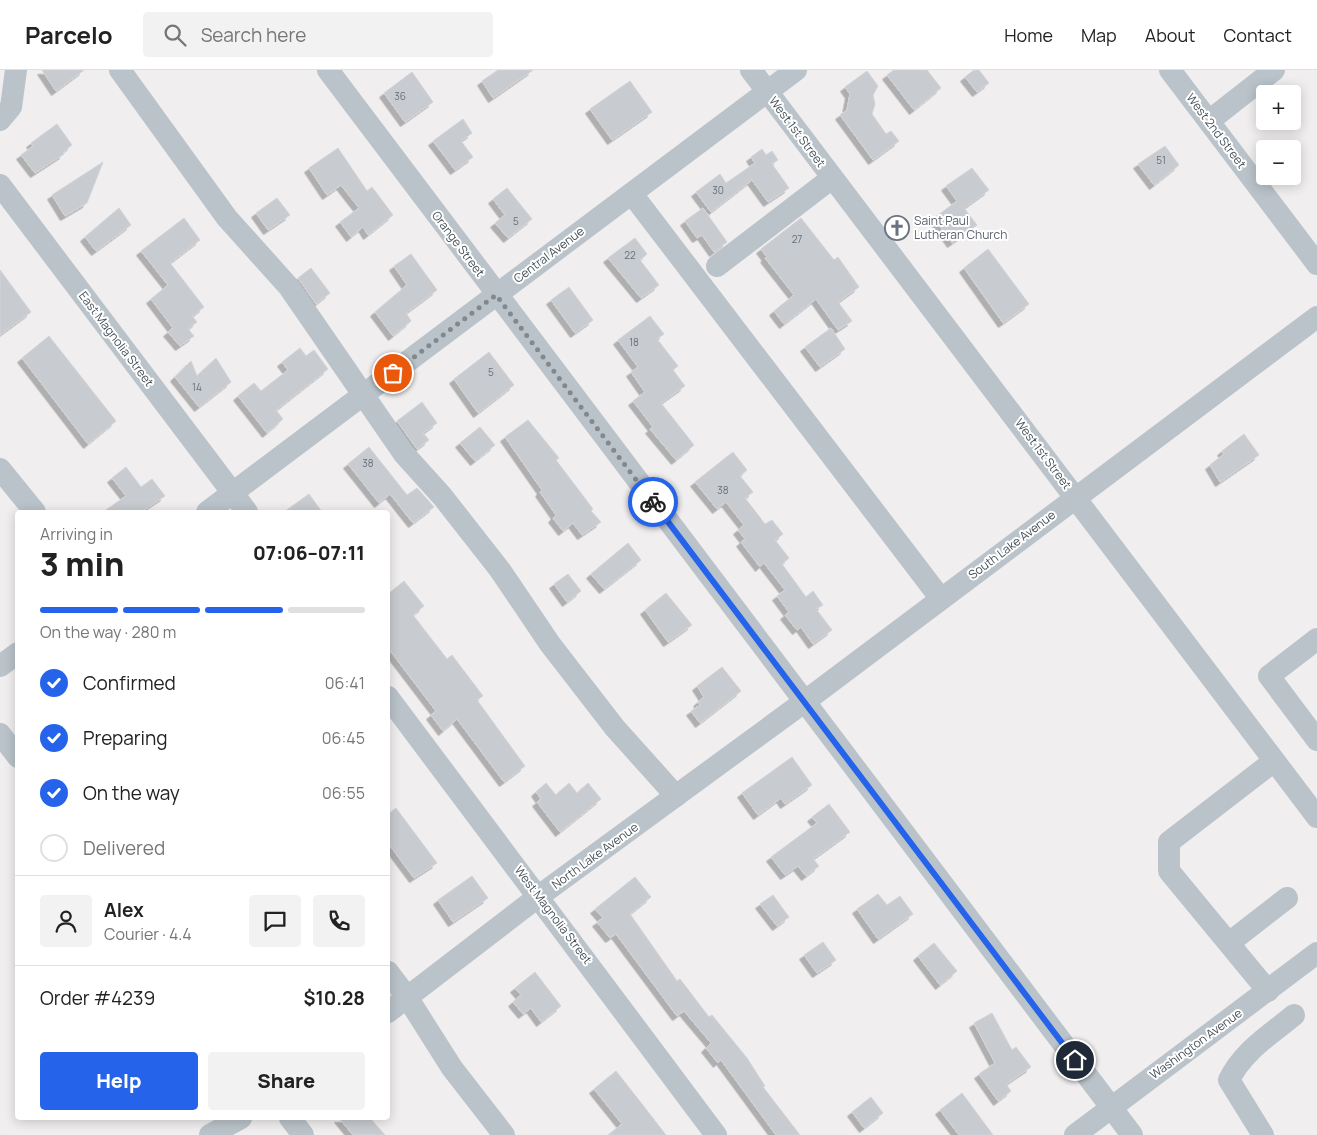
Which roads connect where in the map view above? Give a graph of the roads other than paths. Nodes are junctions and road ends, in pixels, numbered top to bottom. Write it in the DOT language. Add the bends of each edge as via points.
graph roads {
  1 [pos="16,70"];
  2 [pos="120,70"];
  3 [pos="328,70"];
  4 [pos="751,70"];
  5 [pos="796,70"];
  6 [pos="1170,70"];
  7 [pos="1274,70"];
  8 [pos="767,91"];
  9 [pos="0,120"];
  10 [pos="1209,121"];
  11 [pos="832,178"];
  12 [pos="0,185"];
  13 [pos="632,194"];
  14 [pos="1317,264"];
  15 [pos="717,266"];
  16 [pos="496,295"];
  17 [pos="1317,317"];
  18 [pos="363,395"];
  19 [pos="0,469"];
  20 [pos="233,494"];
  21 [pos="1076,497"];
  22 [pos="33,510"];
  23 [pos="210,510"];
  24 [pos="245,510"];
  25 [pos="942,599"];
  26 [pos="1317,639"];
  27 [pos="15,655"];
  28 [pos="0,666"];
  29 [pos="390,700"];
  30 [pos="804,702"];
  31 [pos="0,734"];
  32 [pos="1317,740"];
  33 [pos="15,753"];
  34 [pos="1274,761"];
  35 [pos="676,796"];
  36 [pos="1317,817"];
  37 [pos="539,896"];
  38 [pos="1287,898"];
  39 [pos="1229,943"];
  40 [pos="1317,953"];
  41 [pos="390,975"];
  42 [pos="1268,991"];
  43 [pos="407,997"];
  44 [pos="390,1010"];
  45 [pos="1294,1015"];
  46 [pos="1111,1107"];
  47 [pos="237,1120"];
  48 [pos="292,1120"];
  49 [pos="210,1135"];
  50 [pos="303,1135"];
  51 [pos="504,1135"];
  52 [pos="716,1135"];
  53 [pos="1076,1135"];
  54 [pos="1132,1135"];
  55 [pos="1263,1135"];
  1 -- 9 [label="street" via="11,107"];
  2 -- 18 [label="street" via="226,218 289,287"];
  3 -- 16 [label="street, Orange Street"];
  4 -- 8 [label="street, West 1st Street"];
  5 -- 8 [label="street, Central Avenue"];
  6 -- 10 [label="street, West 2nd Street"];
  7 -- 10 [label="street"];
  8 -- 11 [label="street, West 1st Street"];
  8 -- 13 [label="street, Central Avenue"];
  10 -- 14 [label="street, West 2nd Street"];
  11 -- 15 [label="street"];
  11 -- 21 [label="street, West 1st Street"];
  12 -- 20 [label="street, East Magnolia Street"];
  13 -- 16 [label="street, Central Avenue"];
  13 -- 25 [label="street"];
  16 -- 18 [label="street, Central Avenue"];
  16 -- 30 [label="street, Orange Street"];
  17 -- 21 [label="street, South Lake Avenue"];
  18 -- 20 [label="street, Central Avenue"];
  18 -- 35 [label="street" via="404,454 500,570 550,644 615,728"];
  19 -- 22 [label="street"];
  20 -- 23 [label="street, Central Avenue"];
  20 -- 24 [label="street"];
  21 -- 25 [label="street, South Lake Avenue"];
  21 -- 34 [label="street, West 1st Street"];
  25 -- 30 [label="street, South Lake Avenue"];
  26 -- 32 [label="street" via="1269,676"];
  27 -- 28 [label="street"];
  29 -- 37 [label="street, West Magnolia Street"];
  30 -- 35 [label="street, North Lake Avenue"];
  30 -- 46 [label="street, Orange Street"];
  31 -- 33 [label="street"];
  34 -- 36 [label="street, West 1st Street"];
  34 -- 39 [label="street" via="1168,842 1169,871"];
  35 -- 37 [label="street, North Lake Avenue"];
  37 -- 43 [label="street, North Lake Avenue"];
  37 -- 52 [label="street, West Magnolia Street"];
  38 -- 39 [label="street"];
  39 -- 42 [label="street"];
  40 -- 42 [label="street, Washington Avenue"];
  41 -- 43 [label="street"];
  42 -- 46 [label="street, Washington Avenue"];
  43 -- 44 [label="street, North Lake Avenue"];
  43 -- 51 [label="street" via="452,1068"];
  45 -- 55 [label="street" via="1247,1053 1235,1067 1230,1080"];
  46 -- 53 [label="street, Washington Avenue"];
  46 -- 54 [label="street, Orange Street"];
  47 -- 49 [label="street"];
  48 -- 50 [label="street"];
}
